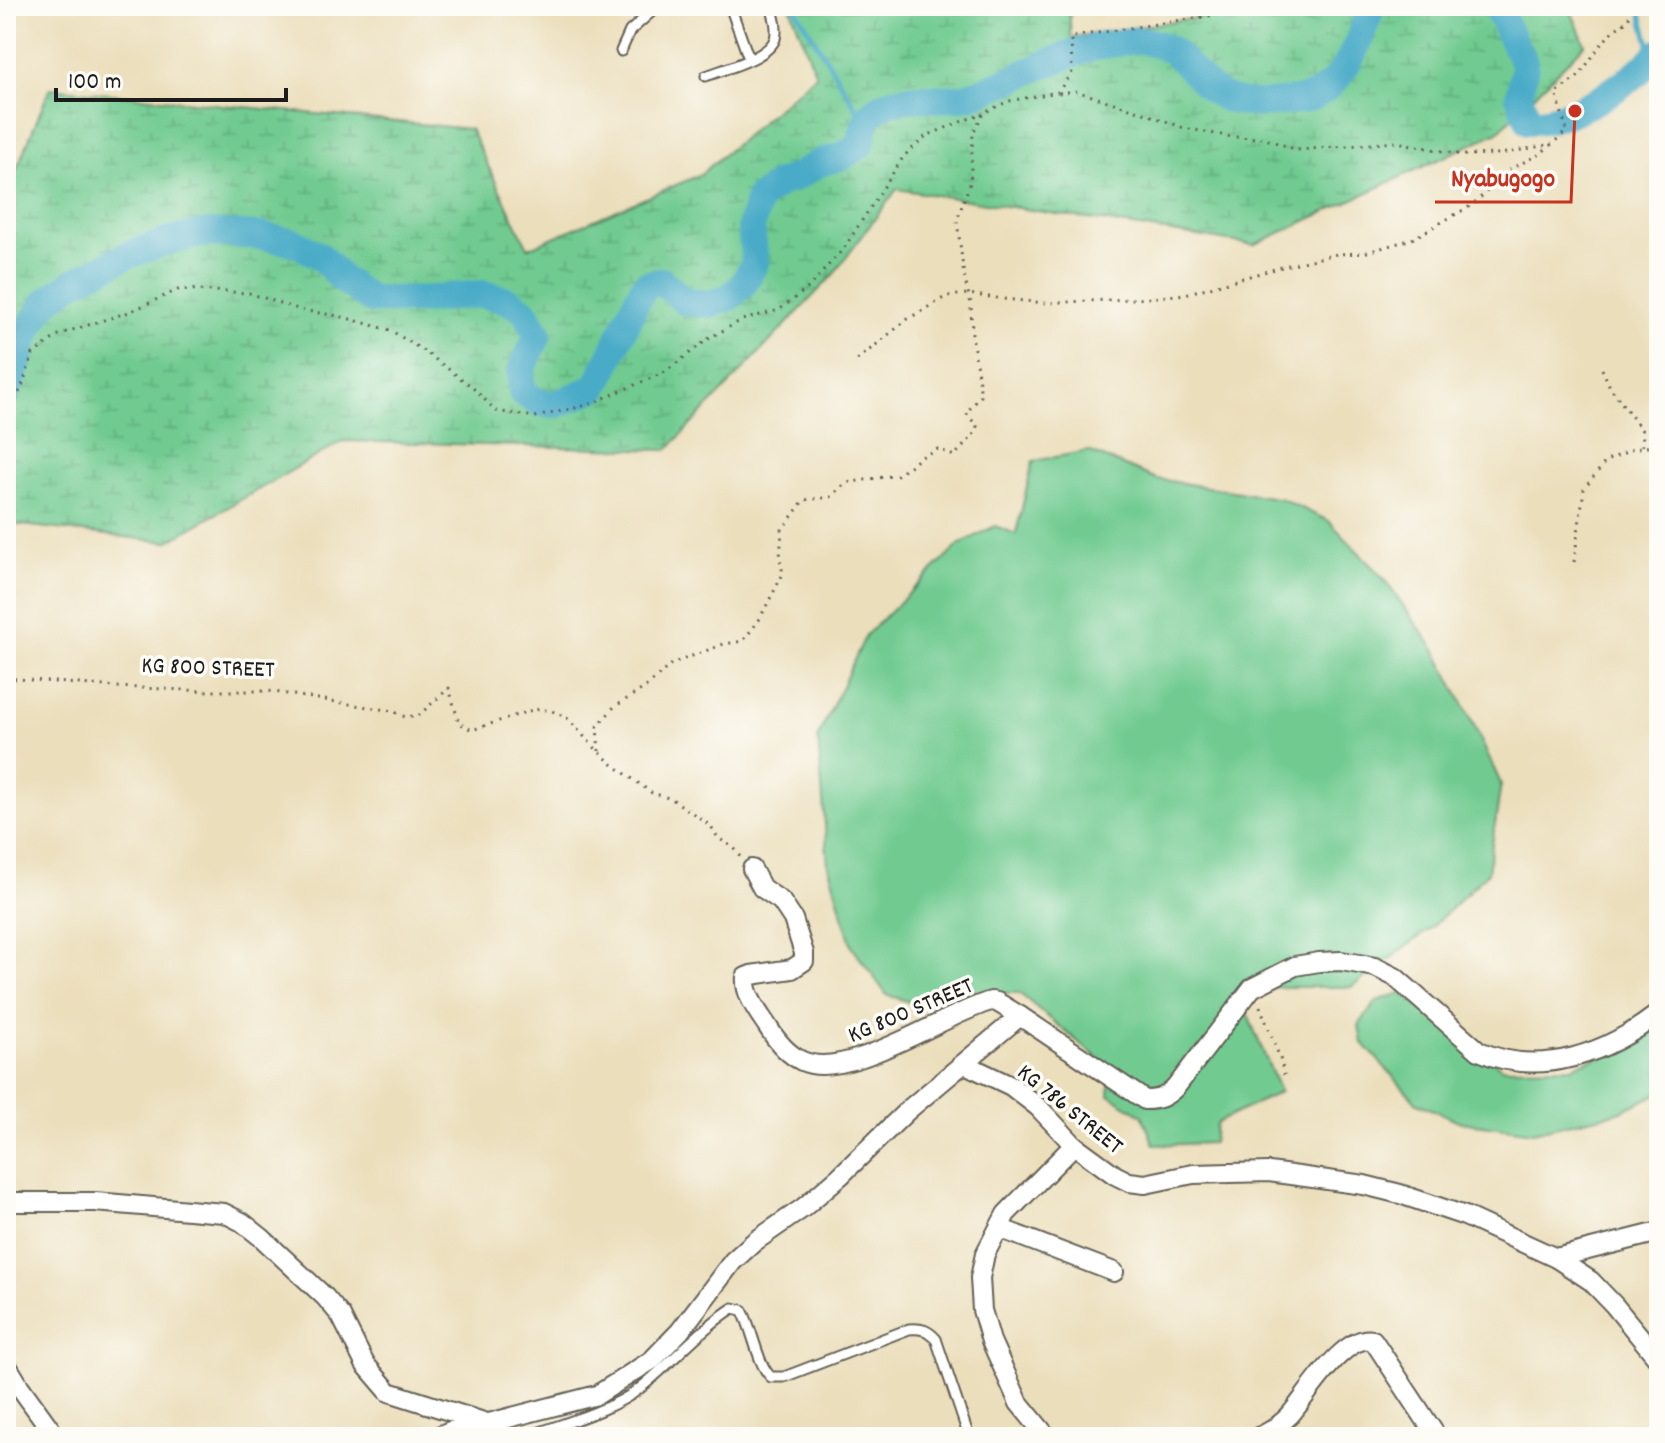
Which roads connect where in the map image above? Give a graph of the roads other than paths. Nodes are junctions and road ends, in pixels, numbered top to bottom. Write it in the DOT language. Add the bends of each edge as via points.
graph roads {
  1 [pos="658,6"];
  2 [pos="730,6"];
  3 [pos="771,6"];
  4 [pos="621,51"];
  5 [pos="749,59"];
  6 [pos="706,76"];
  7 [pos="752,869"];
  8 [pos="1659,1013"];
  9 [pos="1020,1016"];
  10 [pos="965,1064"];
  11 [pos="1074,1145"];
  12 [pos="6,1202"];
  13 [pos="999,1228"];
  14 [pos="1659,1232"];
  15 [pos="1556,1258"];
  16 [pos="1114,1272"];
  17 [pos="1659,1360"];
  18 [pos="6,1364"];
  19 [pos="489,1423"];
  20 [pos="56,1437"];
  21 [pos="436,1437"];
  22 [pos="526,1437"];
  23 [pos="967,1437"];
  24 [pos="1047,1437"];
  25 [pos="1258,1437"];
  26 [pos="1437,1437"];
  1 -- 4 [label="lane" via="630,31"];
  2 -- 5 [label="lane"];
  3 -- 5 [label="lane" via="774,41"];
  5 -- 6 [label="lane"];
  7 -- 9 [label="street, KG 800 STREET" via="762,888 781,901 793,919 804,961 792,969 751,975 745,983 779,1043 802,1061 835,1064 860,1059 991,1001"];
  8 -- 9 [label="street, KG 800 STREET" via="1626,1037 1585,1054 1531,1063 1479,1051 1395,977 1375,967 1341,961 1295,966 1252,988 1176,1087 1158,1100 1136,1095"];
  9 -- 10 [label="street"];
  10 -- 11 [label="street, KG 786 STREET" via="1011,1086"];
  10 -- 19 [label="street" via="803,1208 733,1261 652,1360 597,1395"];
  11 -- 13 [label="street" via="1006,1214"];
  11 -- 15 [label="street, KG 786 STREET" via="1129,1182 1269,1172 1364,1185 1465,1216"];
  12 -- 19 [label="street" via="95,1202 224,1213 262,1238 325,1297 365,1364 389,1392"];
  13 -- 16 [label="street"];
  13 -- 24 [label="street" via="980,1278 982,1310 1019,1403"];
  14 -- 15 [label="street"];
  15 -- 17 [label="street, KG 786 STREET" via="1591,1281"];
  18 -- 20 [label="street"];
  19 -- 21 [label="street"];
  22 -- 23 [label="lane" via="637,1391 733,1308 742,1310 749,1322 764,1371 771,1377 784,1377 909,1329 929,1331"];
  25 -- 26 [label="street" via="1291,1414 1327,1367 1367,1339 1373,1340"];
}
